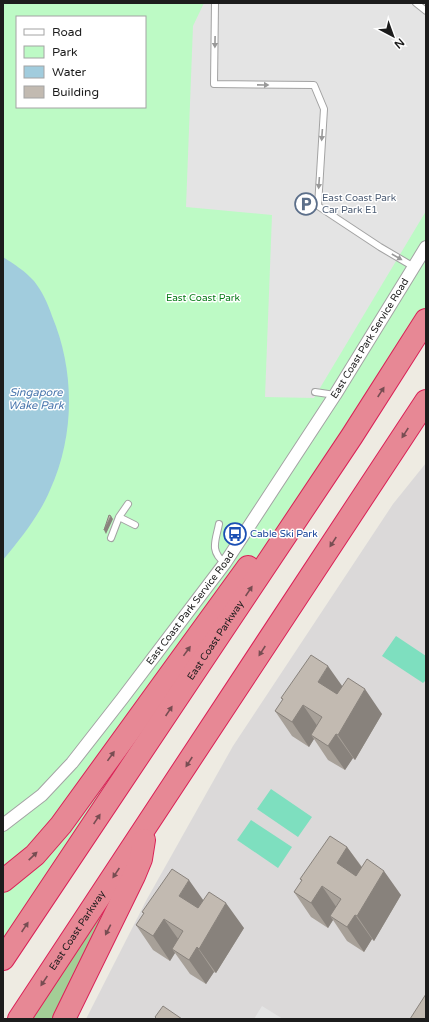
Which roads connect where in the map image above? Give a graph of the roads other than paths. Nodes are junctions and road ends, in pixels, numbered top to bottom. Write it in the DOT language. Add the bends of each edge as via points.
graph roads {
  1 [pos="215,3"];
  2 [pos="416,3"];
  3 [pos="426,11"];
  4 [pos="426,247"];
  5 [pos="414,267"];
  6 [pos="426,320"];
  7 [pos="315,392"];
  8 [pos="336,395"];
  9 [pos="426,400"];
  10 [pos="352,436"];
  11 [pos="128,504"];
  12 [pos="119,517"];
  13 [pos="219,524"];
  14 [pos="135,525"];
  15 [pos="111,538"];
  16 [pos="224,563"];
  17 [pos="3,825"];
  18 [pos="146,829"];
  19 [pos="3,882"];
  20 [pos="3,959"];
  21 [pos="19,1019"];
  22 [pos="64,1019"];
  1 -- 5 [label="lane, one-way" via="214,84 314,85 324,109 318,206"];
  2 -- 3 [label="lane"];
  4 -- 5 [label="street, East Coast Park Service Road"];
  5 -- 8 [label="street, East Coast Park Service Road"];
  10 -- 6 [label="highway, East Coast Parkway, one-way"];
  7 -- 8 [label="lane"];
  8 -- 16 [label="street, East Coast Park Service Road"];
  9 -- 18 [label="highway, East Coast Parkway, one-way"];
  19 -- 10 [label="highway, one-way" via="35,855 61,825 270,536"];
  20 -- 10 [label="highway, East Coast Parkway, one-way"];
  11 -- 12 [label="lane"];
  12 -- 14 [label="lane"];
  12 -- 15 [label="lane"];
  13 -- 16 [label="lane" via="215,551"];
  16 -- 17 [label="street, East Coast Park Service Road" via="72,763 42,795"];
  18 -- 21 [label="highway, East Coast Parkway, one-way"];
  18 -- 22 [label="highway, one-way" via="141,859 134,876"];
}
